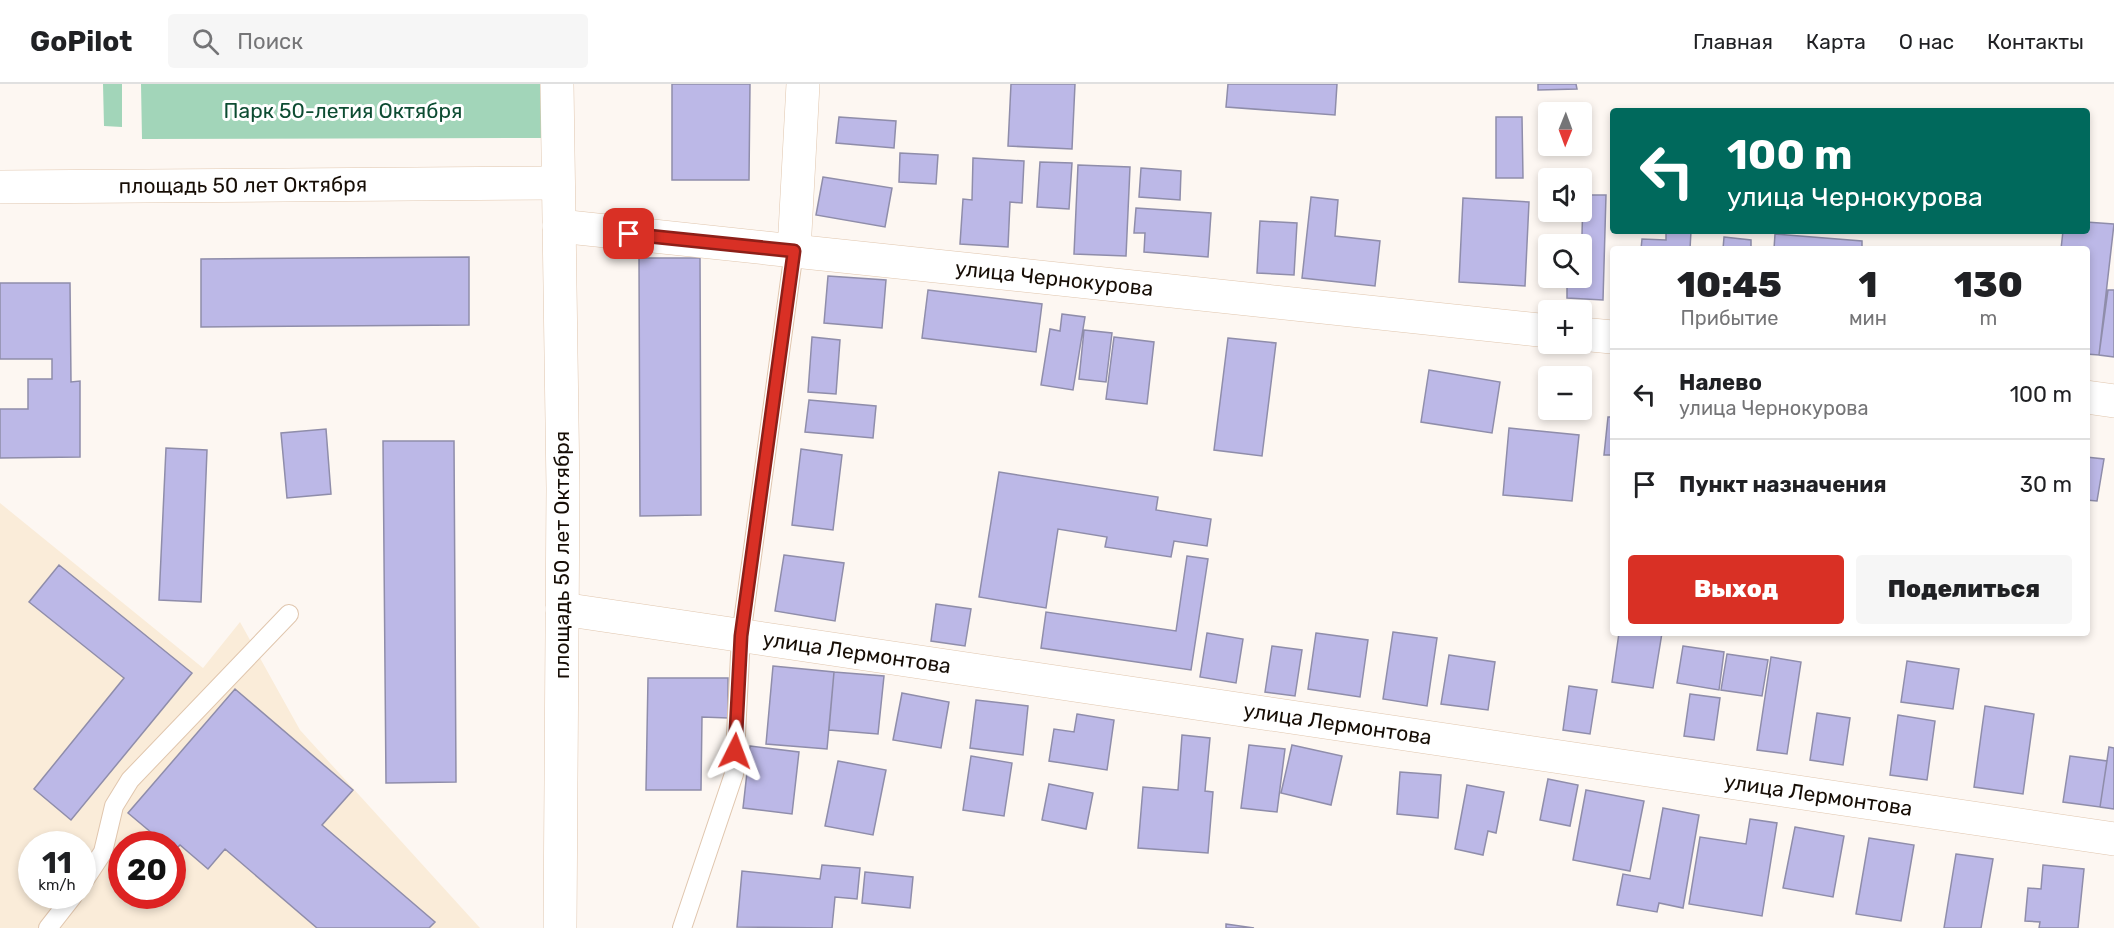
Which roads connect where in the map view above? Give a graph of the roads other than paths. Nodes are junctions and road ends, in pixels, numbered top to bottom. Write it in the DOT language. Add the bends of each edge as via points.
graph roads {
  1 [pos="557,84"];
  2 [pos="803,84"];
  3 [pos="558,183"];
  4 [pos="0,187"];
  5 [pos="559,226"];
  6 [pos="794,251"];
  7 [pos="1538,330"];
  8 [pos="1592,335"];
  9 [pos="1610,337"];
  10 [pos="2090,398"];
  11 [pos="2114,401"];
  12 [pos="562,609"];
  13 [pos="289,614"];
  14 [pos="741,636"];
  15 [pos="2114,839"];
  16 [pos="96,863"];
  17 [pos="63,909"];
  18 [pos="48,928"];
  19 [pos="560,928"];
  20 [pos="682,928"];
  1 -- 3 [label="street, площадь 50 лет Октября"];
  2 -- 6 [label="street"];
  3 -- 4 [label="street, площадь 50 лет Октября"];
  3 -- 5 [label="street, площадь 50 лет Октября"];
  5 -- 6 [label="street, улица Чернокурова"];
  5 -- 12 [label="street, площадь 50 лет Октября"];
  6 -- 7 [label="street, улица Чернокурова"];
  6 -- 14 [label="lane"];
  8 -- 9 [label="street"];
  10 -- 11 [label="street"];
  12 -- 14 [label="street, улица Лермонтова"];
  12 -- 19 [label="street, площадь 50 лет Октября"];
  13 -- 16 [label="lane" via="130,780 114,806 103,852"];
  14 -- 15 [label="street, улица Лермонтова"];
  14 -- 20 [label="lane" via="734,774"];
  17 -- 18 [label="lane"];
}
